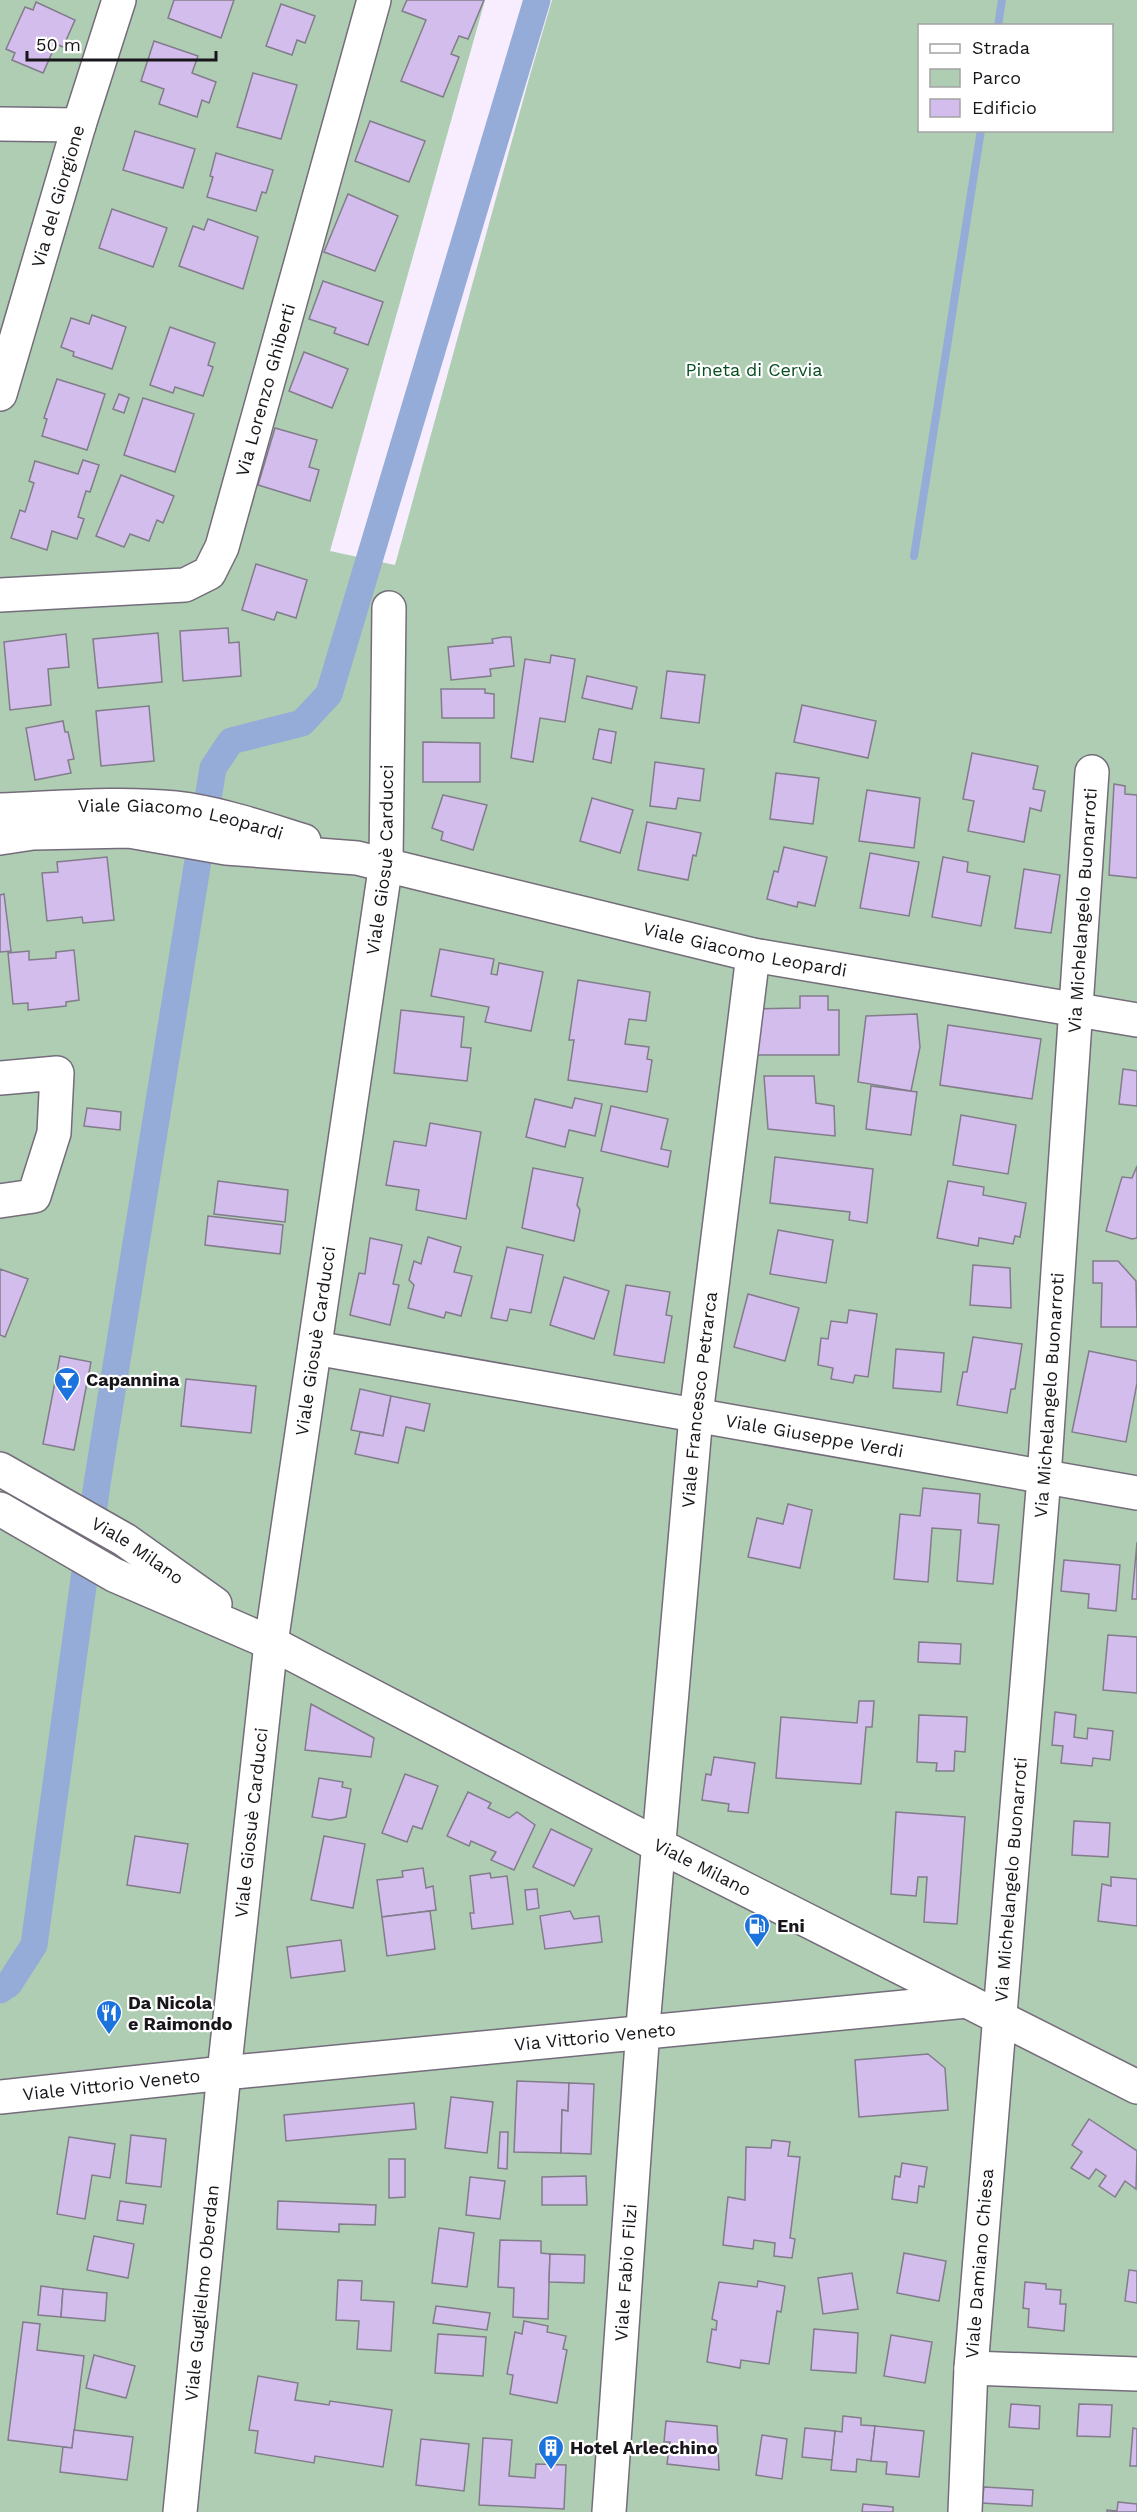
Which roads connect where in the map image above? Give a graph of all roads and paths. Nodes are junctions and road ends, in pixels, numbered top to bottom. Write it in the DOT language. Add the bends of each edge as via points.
graph roads {
  1 [pos="119,0"];
  2 [pos="374,0"];
  3 [pos="0,124"];
  4 [pos="79,125"];
  5 [pos="1,384"];
  6 [pos="0,596"];
  7 [pos="389,608"];
  8 [pos="1092,772"];
  9 [pos="0,810"];
  10 [pos="0,817"];
  11 [pos="176,824"];
  12 [pos="33,833"];
  13 [pos="0,838"];
  14 [pos="371,860"];
  15 [pos="753,955"];
  16 [pos="1075,1010"];
  17 [pos="1137,1020"];
  18 [pos="0,1078"];
  19 [pos="0,1201"];
  20 [pos="315,1348"];
  21 [pos="696,1415"];
  22 [pos="0,1469"];
  23 [pos="1044,1477"];
  24 [pos="1137,1493"];
  25 [pos="0,1509"];
  26 [pos="271,1643"];
  27 [pos="658,1845"];
  28 [pos="902,1967"];
  29 [pos="967,2001"];
  30 [pos="898,2008"];
  31 [pos="1000,2016"];
  32 [pos="644,2033"];
  33 [pos="224,2073"];
  34 [pos="1137,2087"];
  35 [pos="0,2097"];
  36 [pos="971,2368"];
  37 [pos="1137,2374"];
  38 [pos="180,2512"];
  39 [pos="609,2512"];
  40 [pos="965,2512"];
  1 -- 4 [label="street, Via del Giorgione"];
  2 -- 6 [label="street, Via Lorenzo Ghiberti" via="222,547 209,573 185,585"];
  3 -- 4 [label="street"];
  4 -- 5 [label="street, Via del Giorgione"];
  7 -- 14 [label="street, Viale Giosuè Carducci"];
  8 -- 16 [label="street, Via Michelangelo Buonarroti"];
  9 -- 11 [label="street, Viale Giacomo Leopardi" via="130,805"];
  10 -- 12 [label="street"];
  11 -- 12 [label="street, Viale Giacomo Leopardi" via="129,831"];
  11 -- 14 [label="street, Viale Giacomo Leopardi"];
  12 -- 13 [label="street, Viale Giacomo Leopardi"];
  14 -- 15 [label="street, Viale Giacomo Leopardi"];
  14 -- 20 [label="street, Viale Giosuè Carducci"];
  15 -- 16 [label="street, Viale Giacomo Leopardi"];
  15 -- 21 [label="street, Viale Francesco Petrarca"];
  16 -- 17 [label="street, Viale Giacomo Leopardi"];
  16 -- 23 [label="street, Via Michelangelo Buonarroti"];
  18 -- 19 [label="street" via="57,1073 54,1133 34,1196"];
  20 -- 21 [label="street, Viale Giuseppe Verdi"];
  20 -- 26 [label="street, Viale Giosuè Carducci"];
  21 -- 23 [label="street, Viale Giuseppe Verdi"];
  21 -- 27 [label="street, Viale Francesco Petrarca"];
  22 -- 26 [label="street, Viale Milano" via="126,1540"];
  23 -- 24 [label="street, Viale Giuseppe Verdi"];
  23 -- 31 [label="street, Via Michelangelo Buonarroti"];
  25 -- 26 [label="street, Viale Milano" via="114,1575"];
  26 -- 27 [label="street, Viale Milano"];
  26 -- 33 [label="street, Viale Giosuè Carducci"];
  27 -- 28 [label="street, Viale Milano"];
  27 -- 32 [label="street, Viale Francesco Petrarca"];
  28 -- 29 [label="street, Viale Milano"];
  28 -- 30 [label="street" via="910,1990"];
  29 -- 30 [label="street, Via Vittorio Veneto"];
  29 -- 31 [label="street, Viale Milano"];
  30 -- 32 [label="street, Via Vittorio Veneto"];
  31 -- 34 [label="street, Viale Milano"];
  31 -- 36 [label="street, Viale Damiano Chiesa"];
  32 -- 33 [label="street, Via Vittorio Veneto"];
  32 -- 39 [label="street, Viale Fabio Filzi"];
  33 -- 35 [label="street, Viale Vittorio Veneto"];
  33 -- 38 [label="street, Viale Guglielmo Oberdan"];
  36 -- 37 [label="street"];
  36 -- 40 [label="street, Viale Damiano Chiesa"];
}
